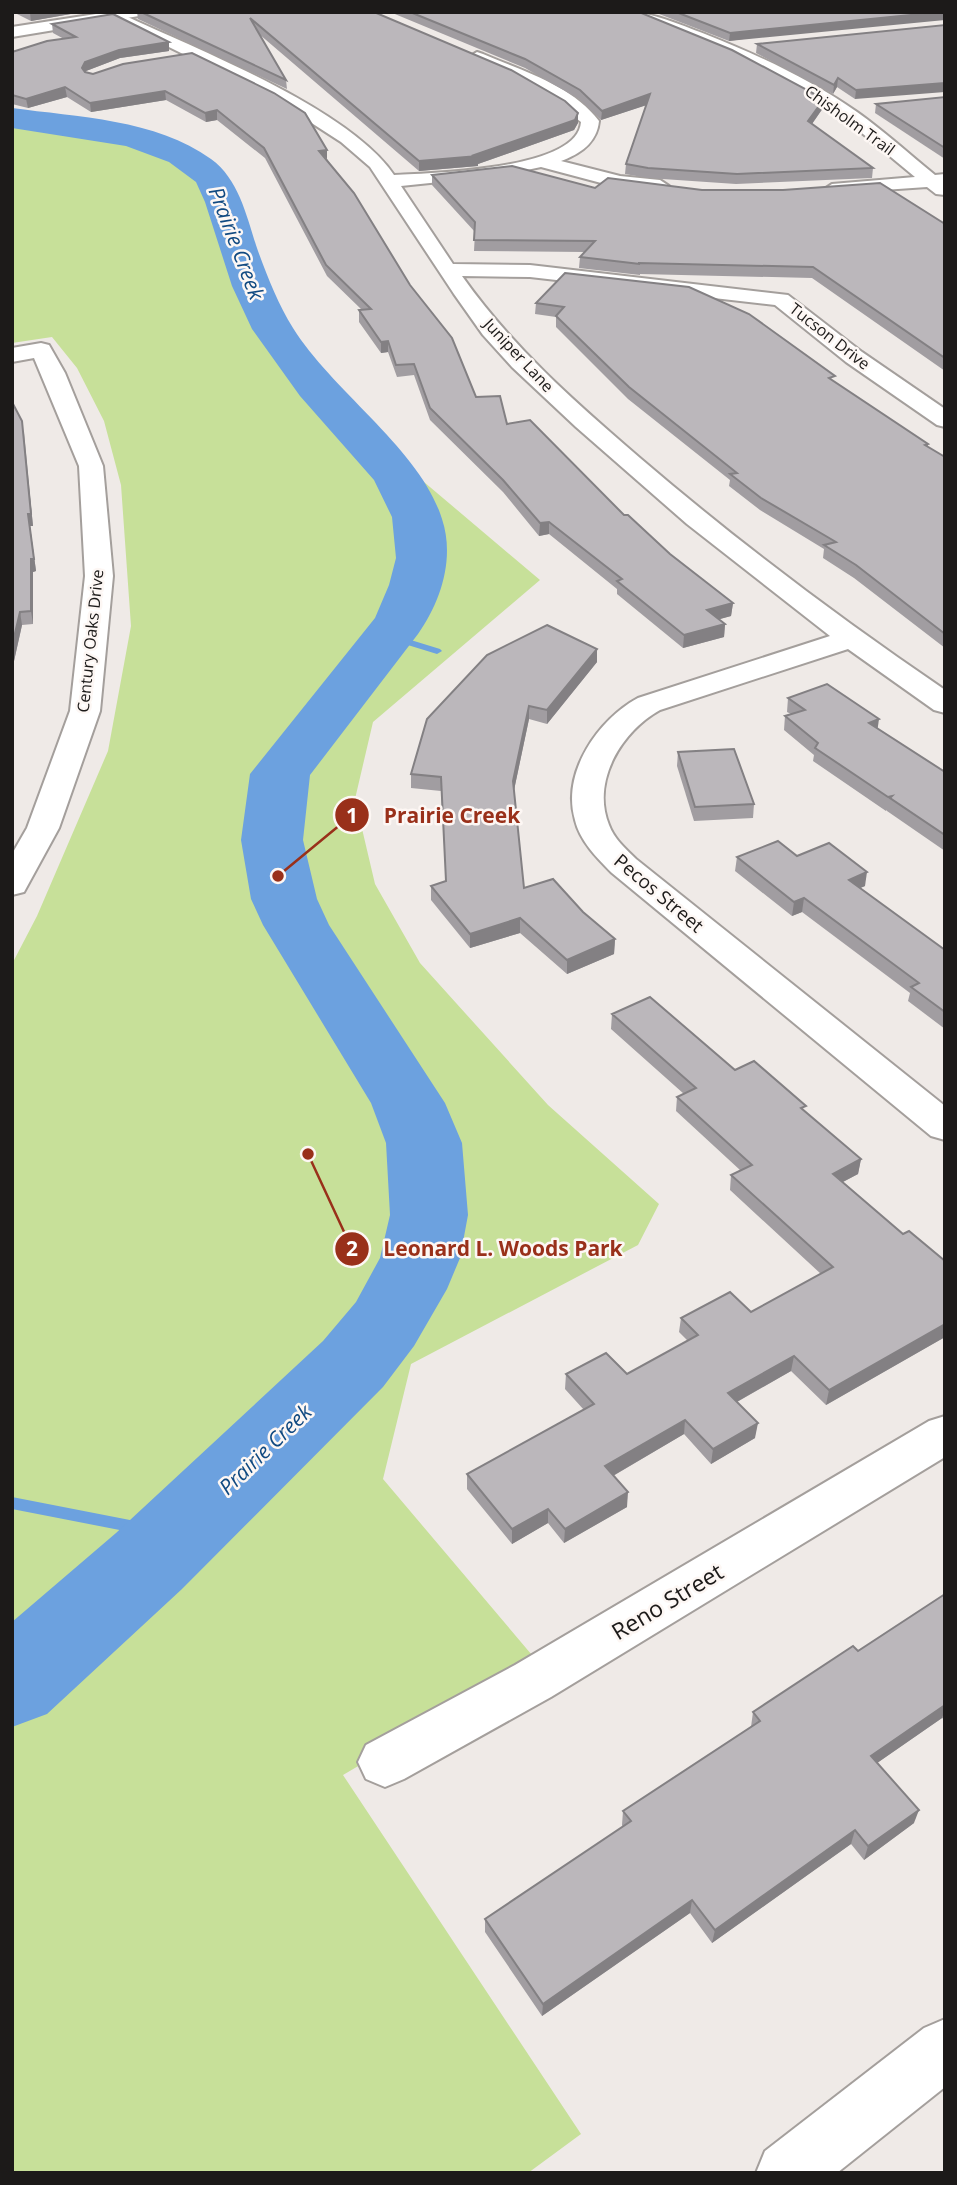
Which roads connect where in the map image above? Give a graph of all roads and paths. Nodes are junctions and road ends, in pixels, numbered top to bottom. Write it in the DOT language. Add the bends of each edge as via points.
graph roads {
  1 [pos="139,12"];
  2 [pos="631,12"];
  3 [pos="110,14"];
  4 [pos="12,32"];
  5 [pos="765,44"];
  6 [pos="458,49"];
  7 [pos="726,49"];
  8 [pos="192,54"];
  9 [pos="168,58"];
  10 [pos="866,106"];
  11 [pos="840,108"];
  12 [pos="542,162"];
  13 [pos="389,181"];
  14 [pos="940,185"];
  15 [pos="679,188"];
  16 [pos="817,191"];
  17 [pos="450,270"];
  18 [pos="12,355"];
  19 [pos="945,420"];
  20 [pos="850,639"];
  21 [pos="945,704"];
  22 [pos="12,885"];
  23 [pos="945,1127"];
  24 [pos="945,1434"];
  25 [pos="385,1762"];
  26 [pos="945,2049"];
  27 [pos="787,2173"];
  1 -- 3 [label="street"];
  2 -- 7 [label="street, Chisholm Trail"];
  3 -- 4 [label="street"];
  3 -- 8 [label="street, Juniper Lane"];
  5 -- 7 [label="street"];
  6 -- 12 [label="street" via="555,94 590,121 580,144"];
  7 -- 11 [label="street, Chisholm Trail" via="800,83"];
  8 -- 9 [label="street"];
  8 -- 13 [label="street, Juniper Lane" via="331,125 377,163"];
  10 -- 11 [label="street"];
  11 -- 14 [label="street, Chisholm Trail"];
  12 -- 13 [label="street"];
  12 -- 15 [label="street" via="620,182"];
  13 -- 17 [label="street, Juniper Lane"];
  14 -- 16 [label="street"];
  17 -- 19 [label="street, Tucson Drive" via="530,271 781,299"];
  17 -- 20 [label="street, Juniper Lane" via="492,330 598,435 740,556"];
  18 -- 22 [label="street, Century Oaks Drive" via="41,350 91,466 99,576 85,712 43,828"];
  20 -- 21 [label="street, Juniper Lane"];
  20 -- 23 [label="street, Pecos Street" via="660,700 625,718 601,748 589,794 590,817 602,843 624,866"];
  24 -- 25 [label="street, Reno Street" via="533,1681"];
  26 -- 27 [label="street"];
}
